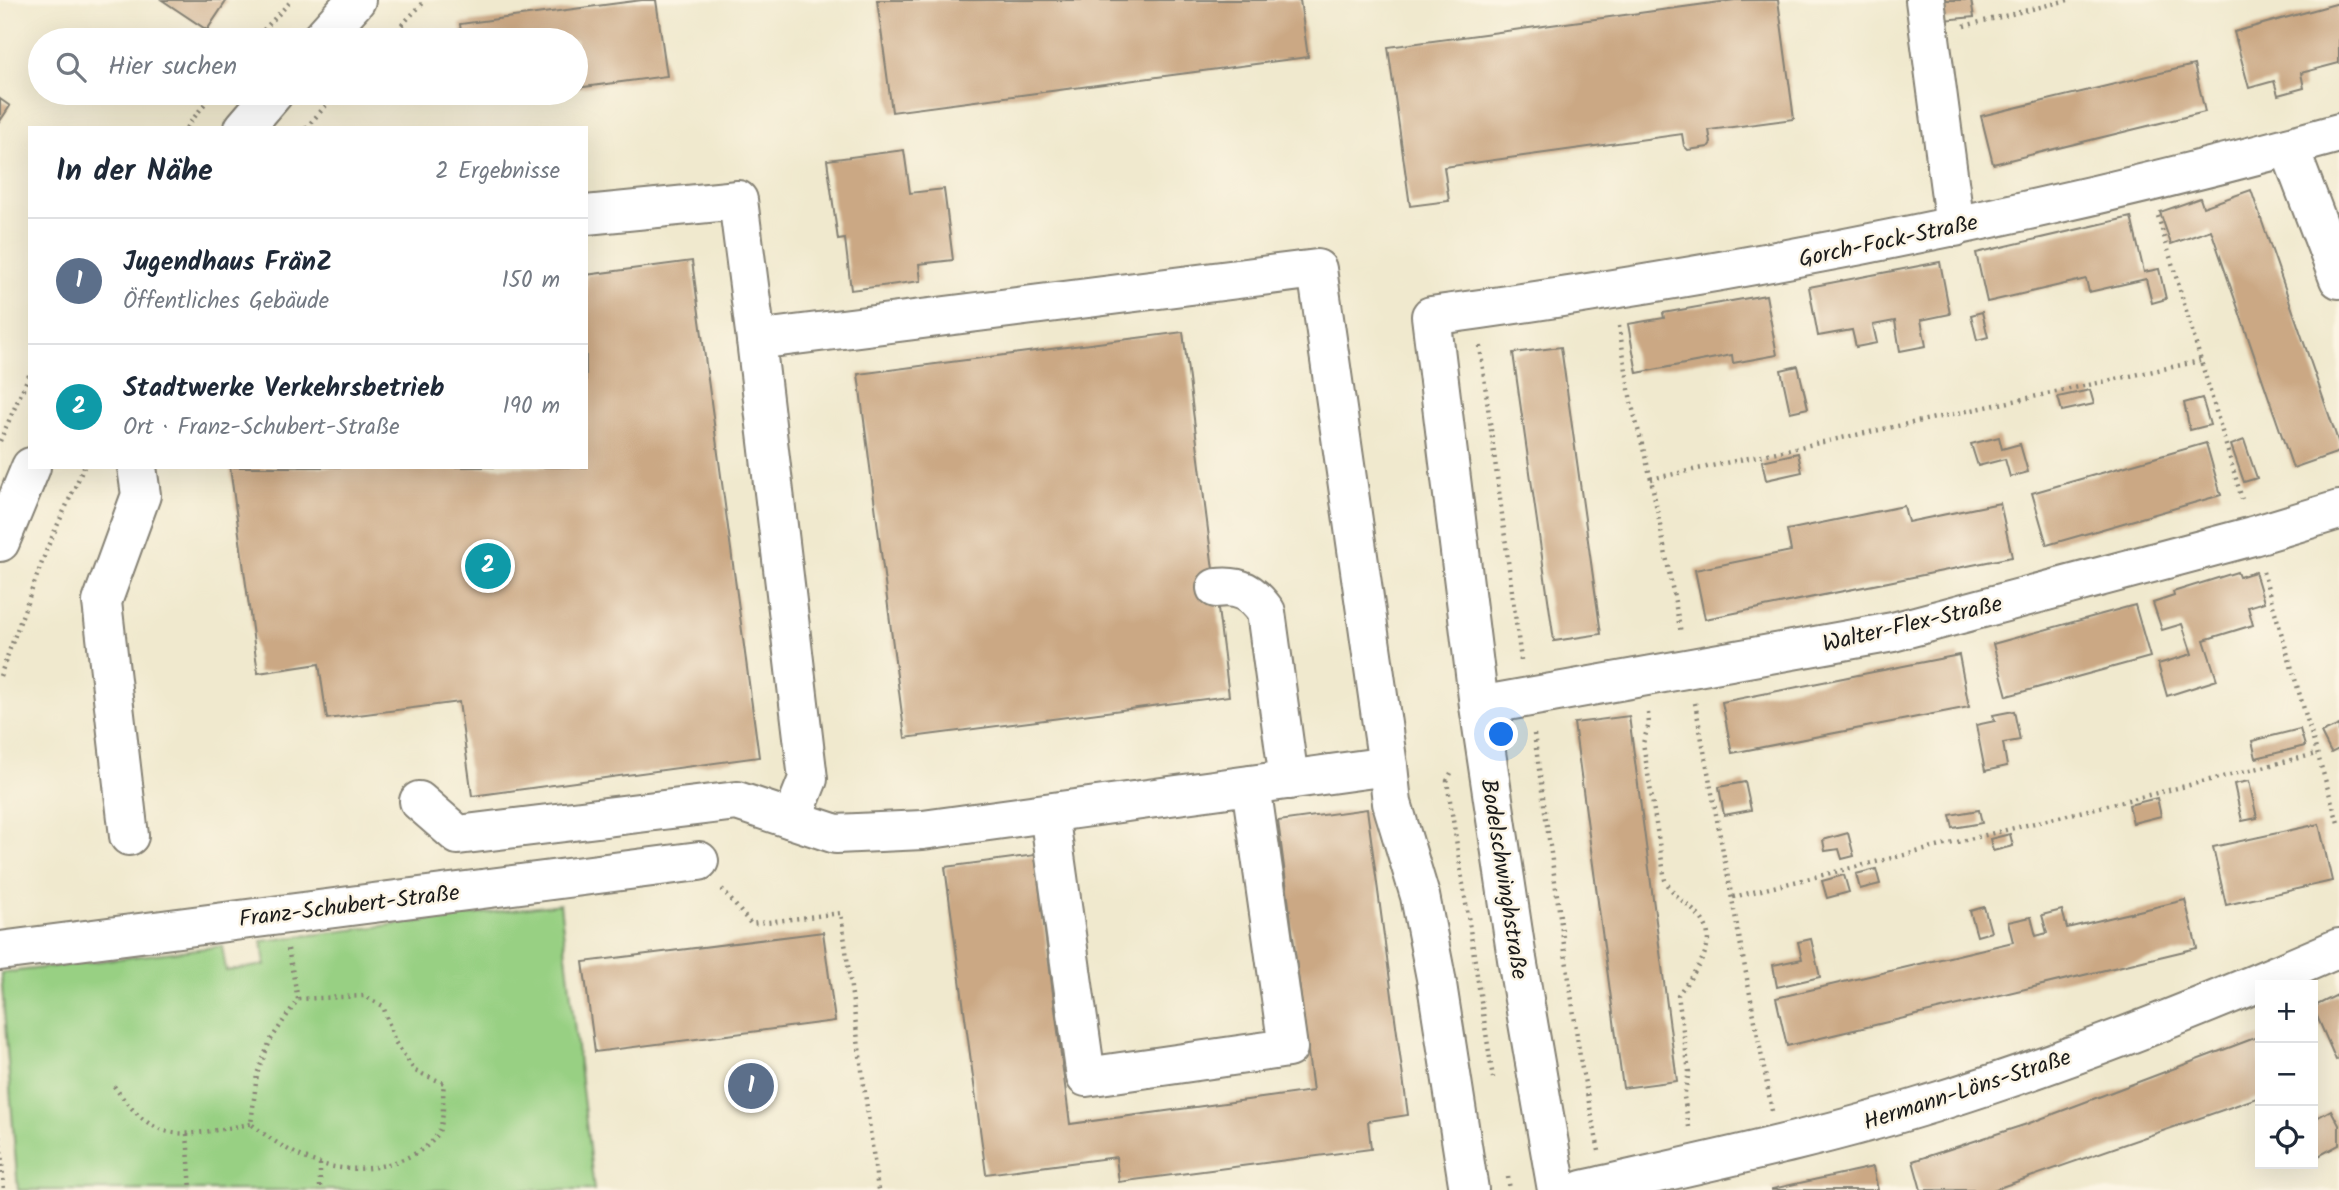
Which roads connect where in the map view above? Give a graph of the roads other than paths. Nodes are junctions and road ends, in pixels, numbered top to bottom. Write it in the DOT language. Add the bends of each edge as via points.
graph roads {
  1 [pos="356,0"];
  2 [pos="1927,18"];
  3 [pos="331,28"];
  4 [pos="264,105"];
  5 [pos="246,126"];
  6 [pos="2339,134"];
  7 [pos="2289,147"];
  8 [pos="588,215"];
  9 [pos="1955,227"];
  10 [pos="2339,279"];
  11 [pos="1431,316"];
  12 [pos="756,340"];
  13 [pos="30,469"];
  14 [pos="137,469"];
  15 [pos="2339,510"];
  16 [pos="0,542"];
  17 [pos="1216,588"];
  18 [pos="1479,706"];
  19 [pos="1388,766"];
  20 [pos="1289,780"];
  21 [pos="1251,785"];
  22 [pos="419,801"];
  23 [pos="1049,813"];
  24 [pos="792,819"];
  25 [pos="129,836"];
  26 [pos="699,861"];
  27 [pos="2339,948"];
  28 [pos="0,951"];
  29 [pos="1592,1188"];
  30 [pos="1469,1190"];
  31 [pos="1557,1190"];
  1 -- 3 [label="street"];
  2 -- 9 [label="street"];
  4 -- 5 [label="street"];
  6 -- 7 [label="street, Gorch-Fock-Straße"];
  7 -- 9 [label="street, Gorch-Fock-Straße" via="2149,185"];
  7 -- 10 [label="street"];
  8 -- 12 [label="street" via="738,200"];
  9 -- 11 [label="street, Gorch-Fock-Straße" via="1775,264"];
  11 -- 18 [label="street, Bodelschwinghstraße"];
  12 -- 19 [label="street" via="1317,270"];
  12 -- 24 [label="street" via="808,779"];
  13 -- 16 [label="street"];
  14 -- 25 [label="street" via="141,495 102,602"];
  15 -- 18 [label="street, Walter-Flex-Straße" via="1893,632"];
  17 -- 20 [label="street" via="1241,588 1256,597 1266,612"];
  18 -- 31 [label="street, Bodelschwinghstraße"];
  19 -- 20 [label="street"];
  19 -- 30 [label="street" via="1392,803 1420,896 1436,978"];
  20 -- 21 [label="street"];
  21 -- 23 [label="street"];
  21 -- 23 [label="street" via="1288,1048 1086,1077"];
  22 -- 24 [label="street" via="458,835 737,801"];
  23 -- 24 [label="street" via="923,830 836,834"];
  26 -- 28 [label="street, Franz-Schubert-Straße"];
  27 -- 29 [label="street, Hermann-Löns-Straße" via="2113,1041 1932,1104"];
}
